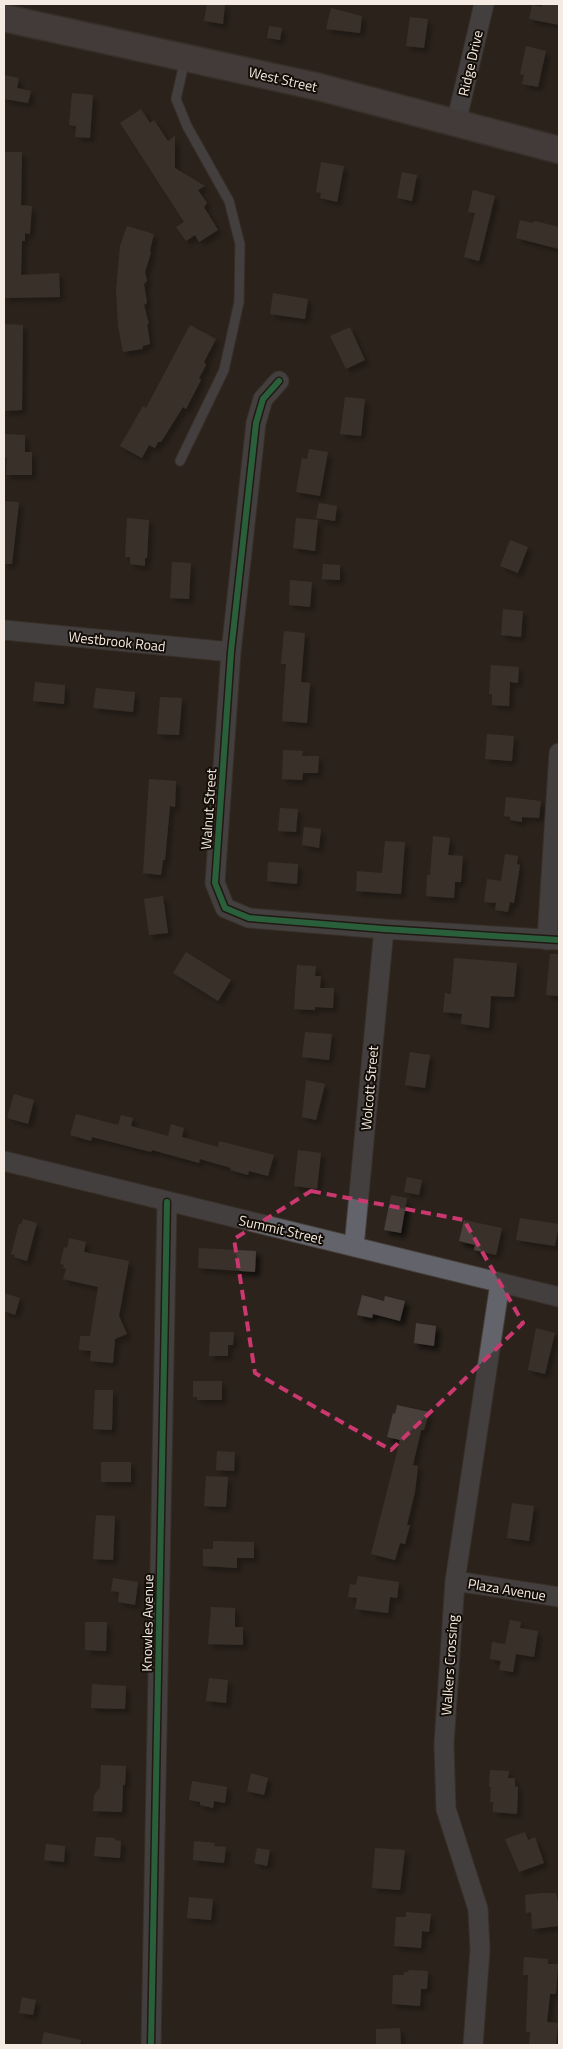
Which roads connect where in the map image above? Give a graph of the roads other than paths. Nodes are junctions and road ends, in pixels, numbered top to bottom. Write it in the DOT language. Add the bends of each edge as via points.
graph roads {
  1 [pos="484,4"];
  2 [pos="4,18"];
  3 [pos="186,56"];
  4 [pos="456,123"];
  5 [pos="559,150"];
  6 [pos="279,381"];
  7 [pos="180,461"];
  8 [pos="4,630"];
  9 [pos="231,652"];
  10 [pos="559,753"];
  11 [pos="559,759"];
  12 [pos="384,929"];
  13 [pos="553,940"];
  14 [pos="4,1161"];
  15 [pos="168,1202"];
  16 [pos="354,1247"];
  17 [pos="500,1283"];
  18 [pos="559,1297"];
  19 [pos="456,1581"];
  20 [pos="559,1597"];
  21 [pos="151,2045"];
  22 [pos="473,2045"];
  1 -- 4 [label="street, Ridge Drive"];
  2 -- 3 [label="main road, West Street"];
  3 -- 4 [label="main road, West Street"];
  3 -- 7 [label="lane" via="176,99 187,126 229,201 240,244 239,302 224,370"];
  4 -- 5 [label="main road, West Street"];
  6 -- 9 [label="street, Walnut Street" via="263,399 256,423"];
  8 -- 9 [label="street, Westbrook Road"];
  9 -- 12 [label="street, Walnut Street" via="216,884 225,908 249,918"];
  10 -- 11 [label="street"];
  11 -- 13 [label="street"];
  12 -- 13 [label="street, Walnut Street"];
  12 -- 16 [label="street, Wolcott Street"];
  14 -- 15 [label="street, Summit Street"];
  15 -- 16 [label="street, Summit Street"];
  15 -- 21 [label="street, Knowles Avenue"];
  16 -- 17 [label="street, Summit Street"];
  17 -- 18 [label="street, Summit Street"];
  17 -- 19 [label="street, Walkers Crossing"];
  19 -- 20 [label="street, Plaza Avenue"];
  19 -- 22 [label="street, Walkers Crossing" via="444,1763 446,1809 478,1909 480,1950"];
}
